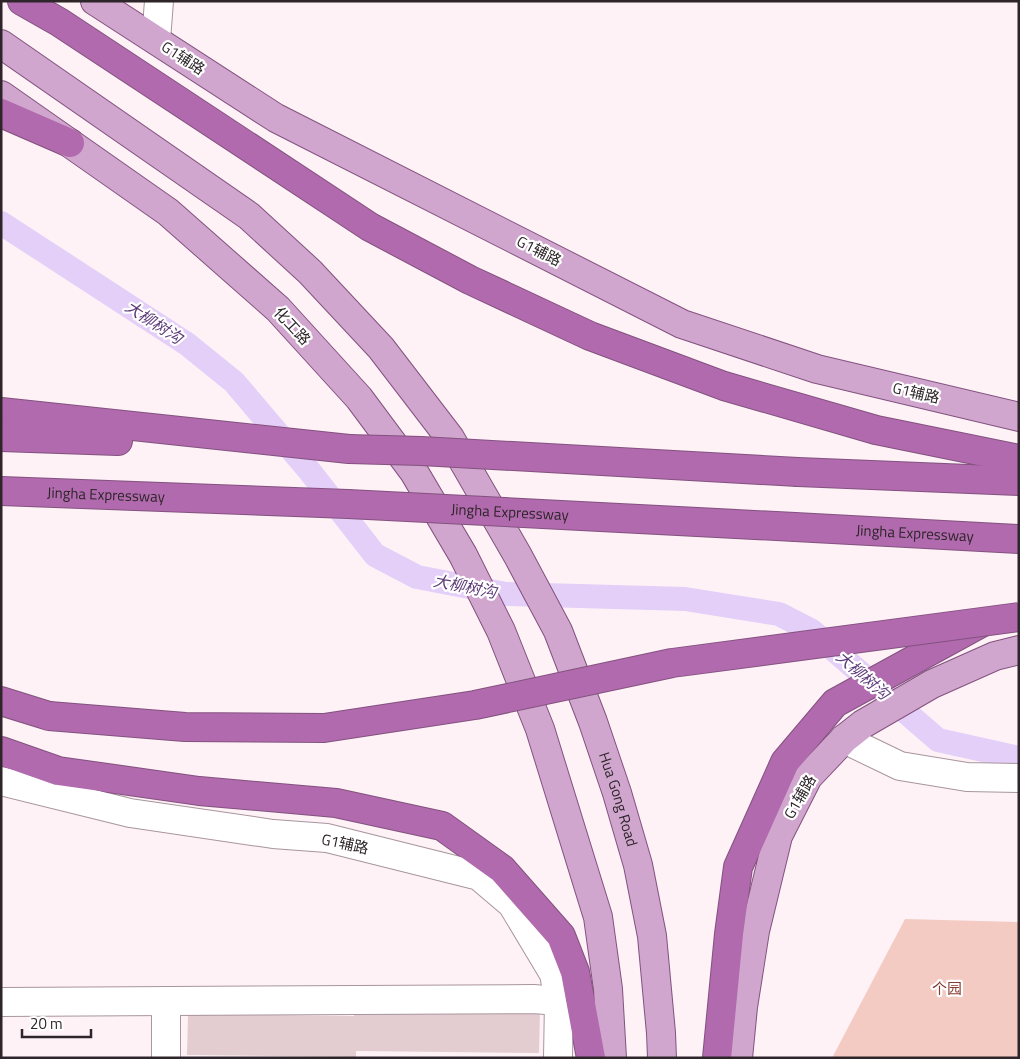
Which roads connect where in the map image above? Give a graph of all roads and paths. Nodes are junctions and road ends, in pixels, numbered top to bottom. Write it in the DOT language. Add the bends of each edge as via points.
graph roads {
  1 [pos="22,1"];
  2 [pos="95,1"];
  3 [pos="159,1"];
  4 [pos="156,40"];
  5 [pos="1,44"];
  6 [pos="1,95"];
  7 [pos="1,113"];
  8 [pos="70,143"];
  9 [pos="1,412"];
  10 [pos="1019,417"];
  11 [pos="1,437"];
  12 [pos="349,448"];
  13 [pos="1019,459"];
  14 [pos="1019,481"];
  15 [pos="1,491"];
  16 [pos="1019,539"];
  17 [pos="1019,617"];
  18 [pos="982,622"];
  19 [pos="1019,650"];
  20 [pos="1,700"];
  21 [pos="854,731"];
  22 [pos="1,751"];
  23 [pos="1019,778"];
  24 [pos="1,782"];
  25 [pos="166,1001"];
  26 [pos="1,1002"];
  27 [pos="559,1002"];
  28 [pos="596,1040"];
  29 [pos="662,1045"];
  30 [pos="166,1058"];
  31 [pos="558,1058"];
  32 [pos="612,1058"];
  33 [pos="717,1058"];
  34 [pos="738,1058"];
  1 -- 13 [label="highway" via="370,227 470,280 573,328 724,386 876,430"];
  2 -- 4 [label="main road, G1辅路"];
  3 -- 4 [label="street"];
  4 -- 10 [label="main road, G1辅路" via="276,118 682,324 817,369"];
  5 -- 29 [label="main road, Hua Gong Road" via="249,216 310,272 380,348 450,438 558,631 593,722 638,865 652,936"];
  6 -- 8 [label="main road, 化工路"];
  7 -- 8 [label="highway"];
  8 -- 28 [label="main road, 化工路" via="168,212 278,309 359,398 414,472 463,555 501,631 540,729 598,917"];
  9 -- 12 [label="highway"];
  11 -- 12 [label="highway"];
  12 -- 14 [label="highway, bridge"];
  15 -- 16 [label="highway, Jingha Expressway, bridge" via="433,507"];
  17 -- 18 [label="highway, bridge"];
  18 -- 20 [label="highway, bridge" via="672,663 475,704 324,728 185,727 49,716"];
  18 -- 33 [label="highway" via="835,703 785,762 738,867"];
  19 -- 21 [label="main road, G1辅路" via="995,656 932,684"];
  21 -- 23 [label="street" via="900,766 967,777"];
  21 -- 34 [label="main road, G1辅路" via="808,777 778,836 754,931"];
  22 -- 28 [label="highway" via="58,771 199,790 336,803 442,826 502,869 561,936"];
  24 -- 27 [label="street, G1辅路" via="130,813 273,834 327,838 479,876 512,904 554,974"];
  25 -- 26 [label="street"];
  25 -- 27 [label="street" via="533,999"];
  25 -- 30 [label="street"];
  27 -- 31 [label="street, G1辅路"];
  28 -- 32 [label="main road"];
}
